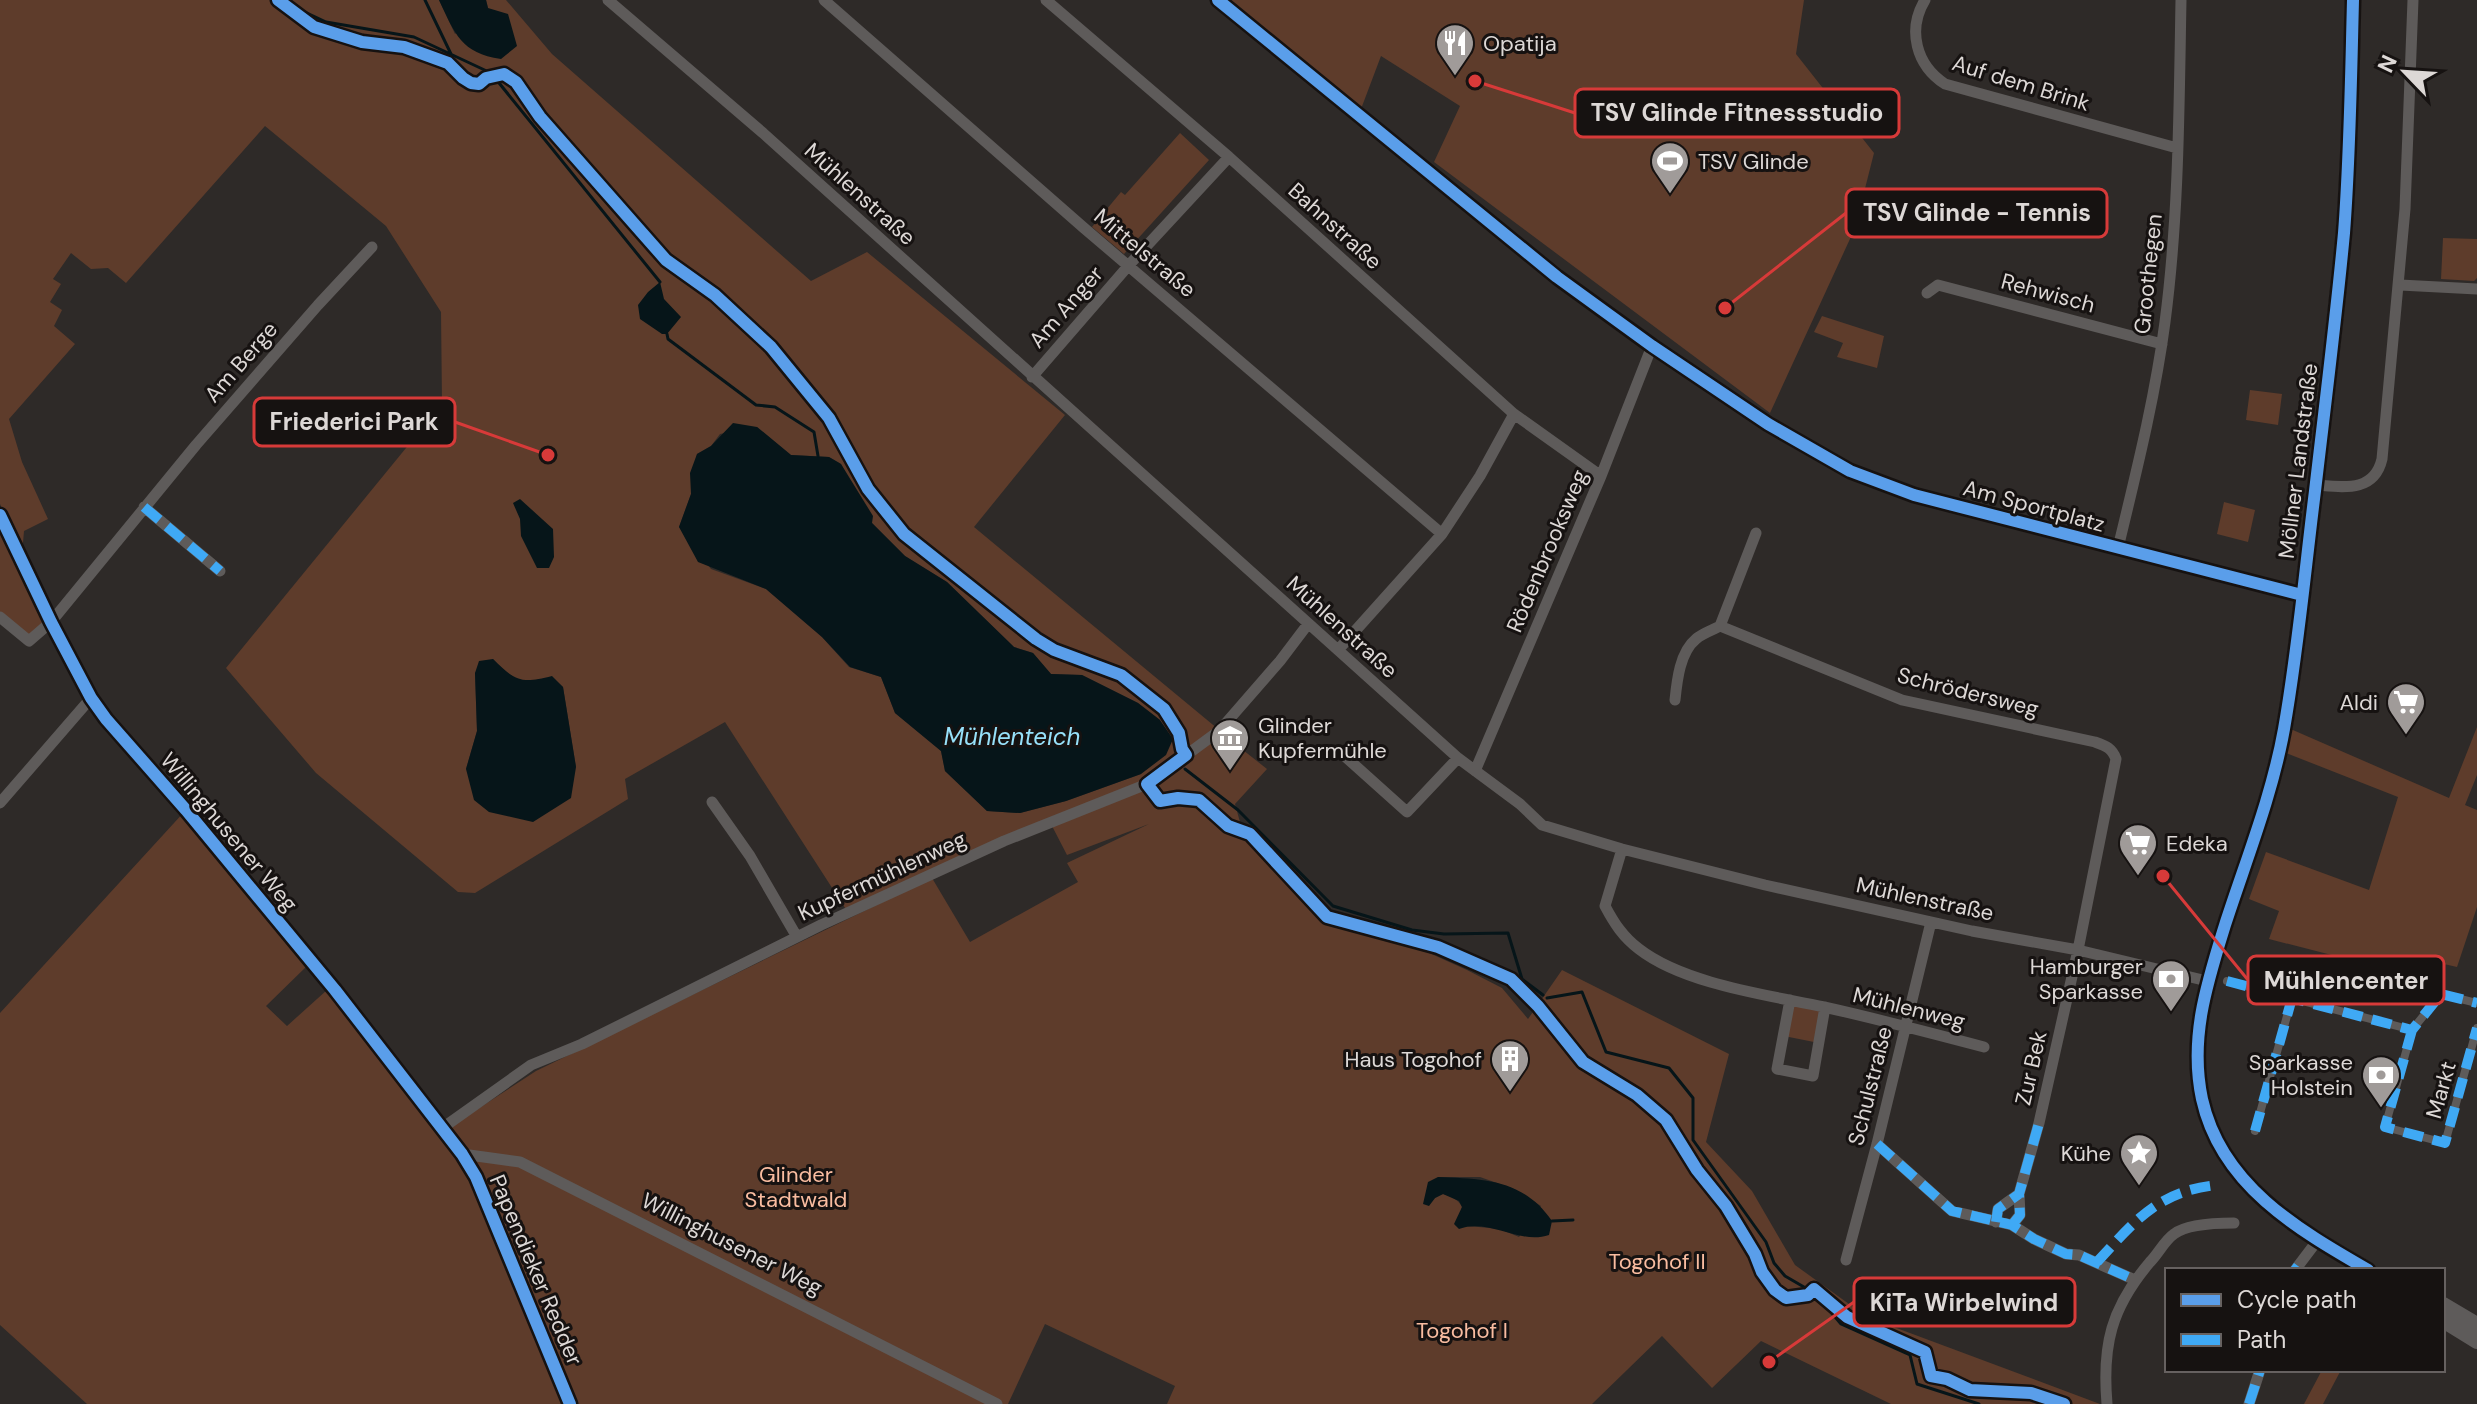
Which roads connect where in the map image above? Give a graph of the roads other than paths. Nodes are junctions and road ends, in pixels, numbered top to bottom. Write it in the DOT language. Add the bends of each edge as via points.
graph roads {
  1 [pos="608,0"];
  2 [pos="824,0"];
  3 [pos="1046,0"];
  4 [pos="1218,0"];
  5 [pos="1925,0"];
  6 [pos="2181,0"];
  7 [pos="2353,0"];
  8 [pos="2413,0"];
  9 [pos="2177,148"];
  10 [pos="1229,157"];
  11 [pos="372,247"];
  12 [pos="1129,265"];
  13 [pos="2400,285"];
  14 [pos="2477,289"];
  15 [pos="1927,293"];
  16 [pos="2162,344"];
  17 [pos="1652,346"];
  18 [pos="1032,377"];
  19 [pos="1514,414"];
  20 [pos="1601,476"];
  21 [pos="2315,485"];
  22 [pos="144,507"];
  23 [pos="0,515"];
  24 [pos="1756,533"];
  25 [pos="1442,534"];
  26 [pos="2118,548"];
  27 [pos="220,571"];
  28 [pos="2302,595"];
  29 [pos="0,617"];
  30 [pos="51,622"];
  31 [pos="1308,624"];
  32 [pos="1720,626"];
  33 [pos="1338,650"];
  34 [pos="91,698"];
  35 [pos="1675,700"];
  36 [pos="1339,751"];
  37 [pos="1458,758"];
  38 [pos="1475,771"];
  39 [pos="712,802"];
  40 [pos="0,803"];
  41 [pos="1622,849"];
  42 [pos="1931,922"];
  43 [pos="797,937"];
  44 [pos="2078,950"];
  45 [pos="2207,981"];
  46 [pos="2227,981"];
  47 [pos="2292,998"];
  48 [pos="1790,1000"];
  49 [pos="2477,1003"];
  50 [pos="1825,1007"];
  51 [pos="1906,1026"];
  52 [pos="2477,1028"];
  53 [pos="2412,1030"];
  54 [pos="1984,1047"];
  55 [pos="441,1129"];
  56 [pos="2255,1131"];
  57 [pos="1877,1144"];
  58 [pos="462,1154"];
  59 [pos="2019,1194"];
  60 [pos="1996,1222"];
  61 [pos="2234,1223"];
  62 [pos="2012,1225"];
  63 [pos="2317,1241"];
  64 [pos="1846,1260"];
  65 [pos="2297,1268"];
  66 [pos="2364,1268"];
  67 [pos="2135,1280"];
  68 [pos="2445,1306"];
  69 [pos="2445,1321"];
  70 [pos="2477,1325"];
  71 [pos="2477,1341"];
  72 [pos="2259,1372"];
  73 [pos="570,1404"];
  74 [pos="997,1404"];
  75 [pos="2107,1404"];
  76 [pos="2249,1404"];
  1 -- 18 [label="street, Mühlenstraße"];
  2 -- 12 [label="street, Mittelstraße"];
  3 -- 10 [label="street, Bahnstraße"];
  4 -- 17 [label="street, Am Sportplatz" via="1557,277"];
  5 -- 9 [label="street, Auf dem Brink" via="1915,25 1917,47 1925,66 1945,84"];
  6 -- 9 [label="street, Groothegen"];
  7 -- 21 [label="main road, Möllner Landstraße" via="2344,229"];
  8 -- 13 [label="street"];
  9 -- 16 [label="street, Groothegen"];
  10 -- 12 [label="street, Am Anger"];
  10 -- 19 [label="street, Bahnstraße"];
  11 -- 22 [label="street, Am Berge"];
  12 -- 18 [label="street, Am Anger"];
  12 -- 25 [label="street, Mittelstraße"];
  13 -- 14 [label="street"];
  13 -- 21 [label="street" via="2380,467 2370,481 2355,487"];
  15 -- 16 [label="street, Rehwisch" via="1938,285"];
  16 -- 26 [label="street, Groothegen"];
  17 -- 20 [label="street, Rödenbrooksweg"];
  17 -- 26 [label="street, Am Sportplatz" via="1768,424 1850,471"];
  18 -- 31 [label="street, Mühlenstraße"];
  19 -- 20 [label="street, Bahnstraße"];
  19 -- 25 [label="street"];
  20 -- 38 [label="street, Rödenbrooksweg"];
  21 -- 28 [label="main road, Möllner Landstraße"];
  22 -- 27 [label="street"];
  22 -- 30 [label="street, Am Berge"];
  23 -- 30 [label="street, Willinghusener Weg"];
  24 -- 32 [label="street"];
  25 -- 33 [label="street"];
  26 -- 28 [label="street, Am Sportplatz"];
  28 -- 45 [label="main road, Möllner Landstraße" via="2277,760"];
  29 -- 30 [label="street" via="29,641"];
  30 -- 34 [label="street, Willinghusener Weg"];
  31 -- 33 [label="street, Mühlenstraße"];
  31 -- 43 [label="street, Kupfermühlenweg" via="1219,731 1147,784 1004,841"];
  32 -- 35 [label="street" via="1695,639 1683,658"];
  32 -- 44 [label="street, Schrödersweg" via="1902,700 2095,742 2113,752 2115,770"];
  33 -- 37 [label="street, Mühlenstraße"];
  34 -- 40 [label="street"];
  34 -- 55 [label="street, Willinghusener Weg" via="329,982"];
  36 -- 37 [label="street" via="1407,812"];
  37 -- 38 [label="street, Mühlenstraße"];
  38 -- 41 [label="street, Mühlenstraße" via="1542,825"];
  39 -- 43 [label="street"];
  41 -- 42 [label="street, Mühlenstraße"];
  41 -- 48 [label="street, Mühlenweg" via="1605,906 1617,928 1640,950 1690,976"];
  42 -- 44 [label="street, Mühlenstraße"];
  42 -- 51 [label="street, Schulstraße"];
  43 -- 55 [label="street, Kupfermühlenweg" via="531,1065"];
  44 -- 45 [label="street, Mühlenstraße"];
  44 -- 59 [label="street, Zur Bek"];
  45 -- 63 [label="main road, Möllner Landstraße" via="2198,1063 2212,1131 2260,1198"];
  46 -- 47 [label="street"];
  47 -- 53 [label="street"];
  47 -- 56 [label="street"];
  48 -- 50 [label="street, Mühlenweg"];
  48 -- 50 [label="street, Mühlenweg" via="1777,1069 1813,1076"];
  49 -- 53 [label="street, Markt" via="2441,994"];
  50 -- 51 [label="street, Mühlenweg"];
  51 -- 54 [label="street, Mühlenweg"];
  51 -- 57 [label="street, Schulstraße"];
  52 -- 53 [label="street, Markt" via="2445,1143 2385,1127"];
  55 -- 58 [label="street, Willinghusener Weg"];
  57 -- 60 [label="street" via="1952,1211"];
  57 -- 64 [label="street, Schulstraße"];
  58 -- 73 [label="street, Papendieker Redder"];
  58 -- 74 [label="street, Willinghusener Weg" via="520,1162"];
  59 -- 60 [label="street, Zur Bek" via="1998,1209"];
  59 -- 62 [label="street, Zur Bek" via="2020,1215"];
  60 -- 62 [label="street"];
  61 -- 67 [label="street" via="2175,1233"];
  62 -- 67 [label="street" via="2066,1254 2088,1258"];
  63 -- 65 [label="street"];
  63 -- 66 [label="main road, Möllner Landstraße"];
  67 -- 75 [label="street" via="2109,1335"];
  68 -- 70 [label="main road"];
  69 -- 71 [label="main road"];
  72 -- 76 [label="street"];
}
